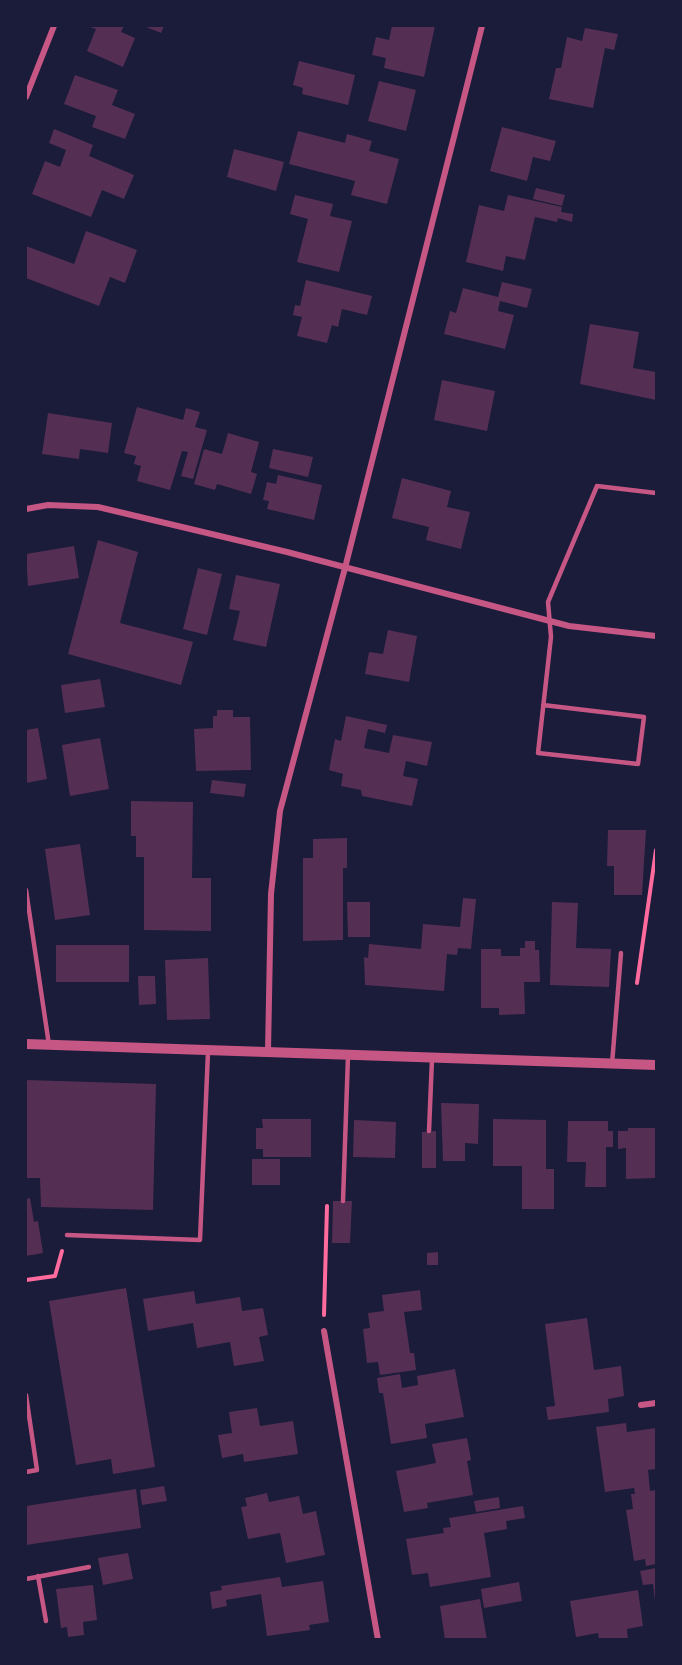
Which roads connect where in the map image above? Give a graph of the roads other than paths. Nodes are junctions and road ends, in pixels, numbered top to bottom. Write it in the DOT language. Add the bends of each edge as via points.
graph roads {
  1 [pos="54,26"];
  2 [pos="482,26"];
  3 [pos="26,97"];
  4 [pos="657,493"];
  5 [pos="26,509"];
  6 [pos="345,568"];
  7 [pos="549,621"];
  8 [pos="657,636"];
  9 [pos="543,705"];
  10 [pos="26,890"];
  11 [pos="621,953"];
  12 [pos="26,1044"];
  13 [pos="49,1045"];
  14 [pos="268,1051"];
  15 [pos="208,1052"];
  16 [pos="348,1056"];
  17 [pos="432,1058"];
  18 [pos="612,1064"];
  19 [pos="657,1065"];
  20 [pos="429,1131"];
  21 [pos="343,1201"];
  22 [pos="67,1235"];
  23 [pos="324,1331"];
  24 [pos="26,1395"];
  25 [pos="657,1402"];
  26 [pos="641,1406"];
  27 [pos="26,1472"];
  28 [pos="89,1567"];
  29 [pos="38,1576"];
  30 [pos="26,1579"];
  31 [pos="46,1622"];
  32 [pos="378,1640"];
  1 -- 3 [label="street"];
  2 -- 6 [label="street"];
  4 -- 7 [label="lane" via="597,486 548,602"];
  5 -- 6 [label="street" via="98,507"];
  6 -- 7 [label="street"];
  6 -- 14 [label="street" via="280,811 271,894"];
  7 -- 8 [label="street"];
  7 -- 9 [label="lane" via="551,637"];
  9 -- 9 [label="lane" via="644,717 638,764 538,753"];
  10 -- 13 [label="lane"];
  11 -- 18 [label="lane"];
  12 -- 13 [label="street"];
  13 -- 15 [label="street"];
  14 -- 15 [label="street"];
  14 -- 16 [label="street"];
  15 -- 22 [label="lane" via="200,1240"];
  16 -- 17 [label="street"];
  16 -- 21 [label="lane"];
  17 -- 18 [label="street"];
  17 -- 20 [label="lane"];
  18 -- 19 [label="street"];
  23 -- 32 [label="street"];
  24 -- 27 [label="lane" via="37,1470"];
  25 -- 26 [label="street"];
  28 -- 29 [label="lane"];
  29 -- 30 [label="lane"];
  29 -- 31 [label="lane"];
}
